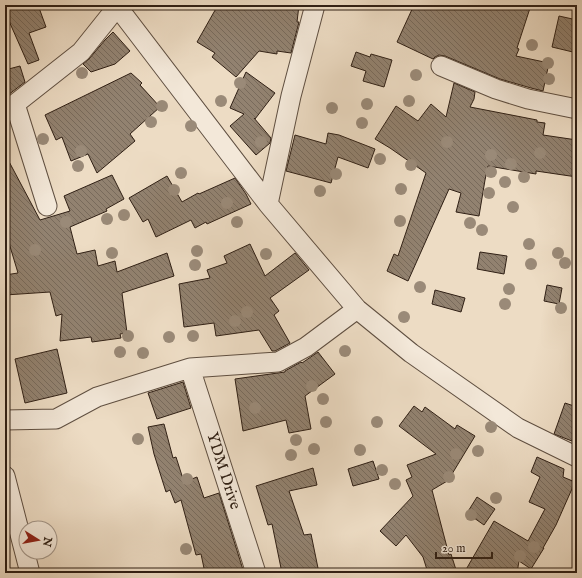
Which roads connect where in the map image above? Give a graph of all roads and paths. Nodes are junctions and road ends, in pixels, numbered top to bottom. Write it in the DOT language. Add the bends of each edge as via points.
graph roads {
  1 [pos="315,5"];
  2 [pos="117,6"];
  3 [pos="441,66"];
  4 [pos="577,109"];
  5 [pos="268,204"];
  6 [pos="47,206"];
  7 [pos="357,309"];
  8 [pos="190,368"];
  9 [pos="5,420"];
  10 [pos="577,457"];
  11 [pos="5,476"];
  12 [pos="30,573"];
  13 [pos="256,573"];
  1 -- 5 [label="street" via="290,96"];
  2 -- 5 [label="street"];
  2 -- 6 [label="street" via="81,52 15,104"];
  3 -- 4 [label="street" via="496,90"];
  5 -- 7 [label="street"];
  7 -- 8 [label="street" via="306,347 278,362"];
  7 -- 10 [label="street" via="411,353 518,428"];
  8 -- 9 [label="street" via="97,396 56,419"];
  8 -- 13 [label="street, YDM Drive"];
  11 -- 12 [label="street"];
}
